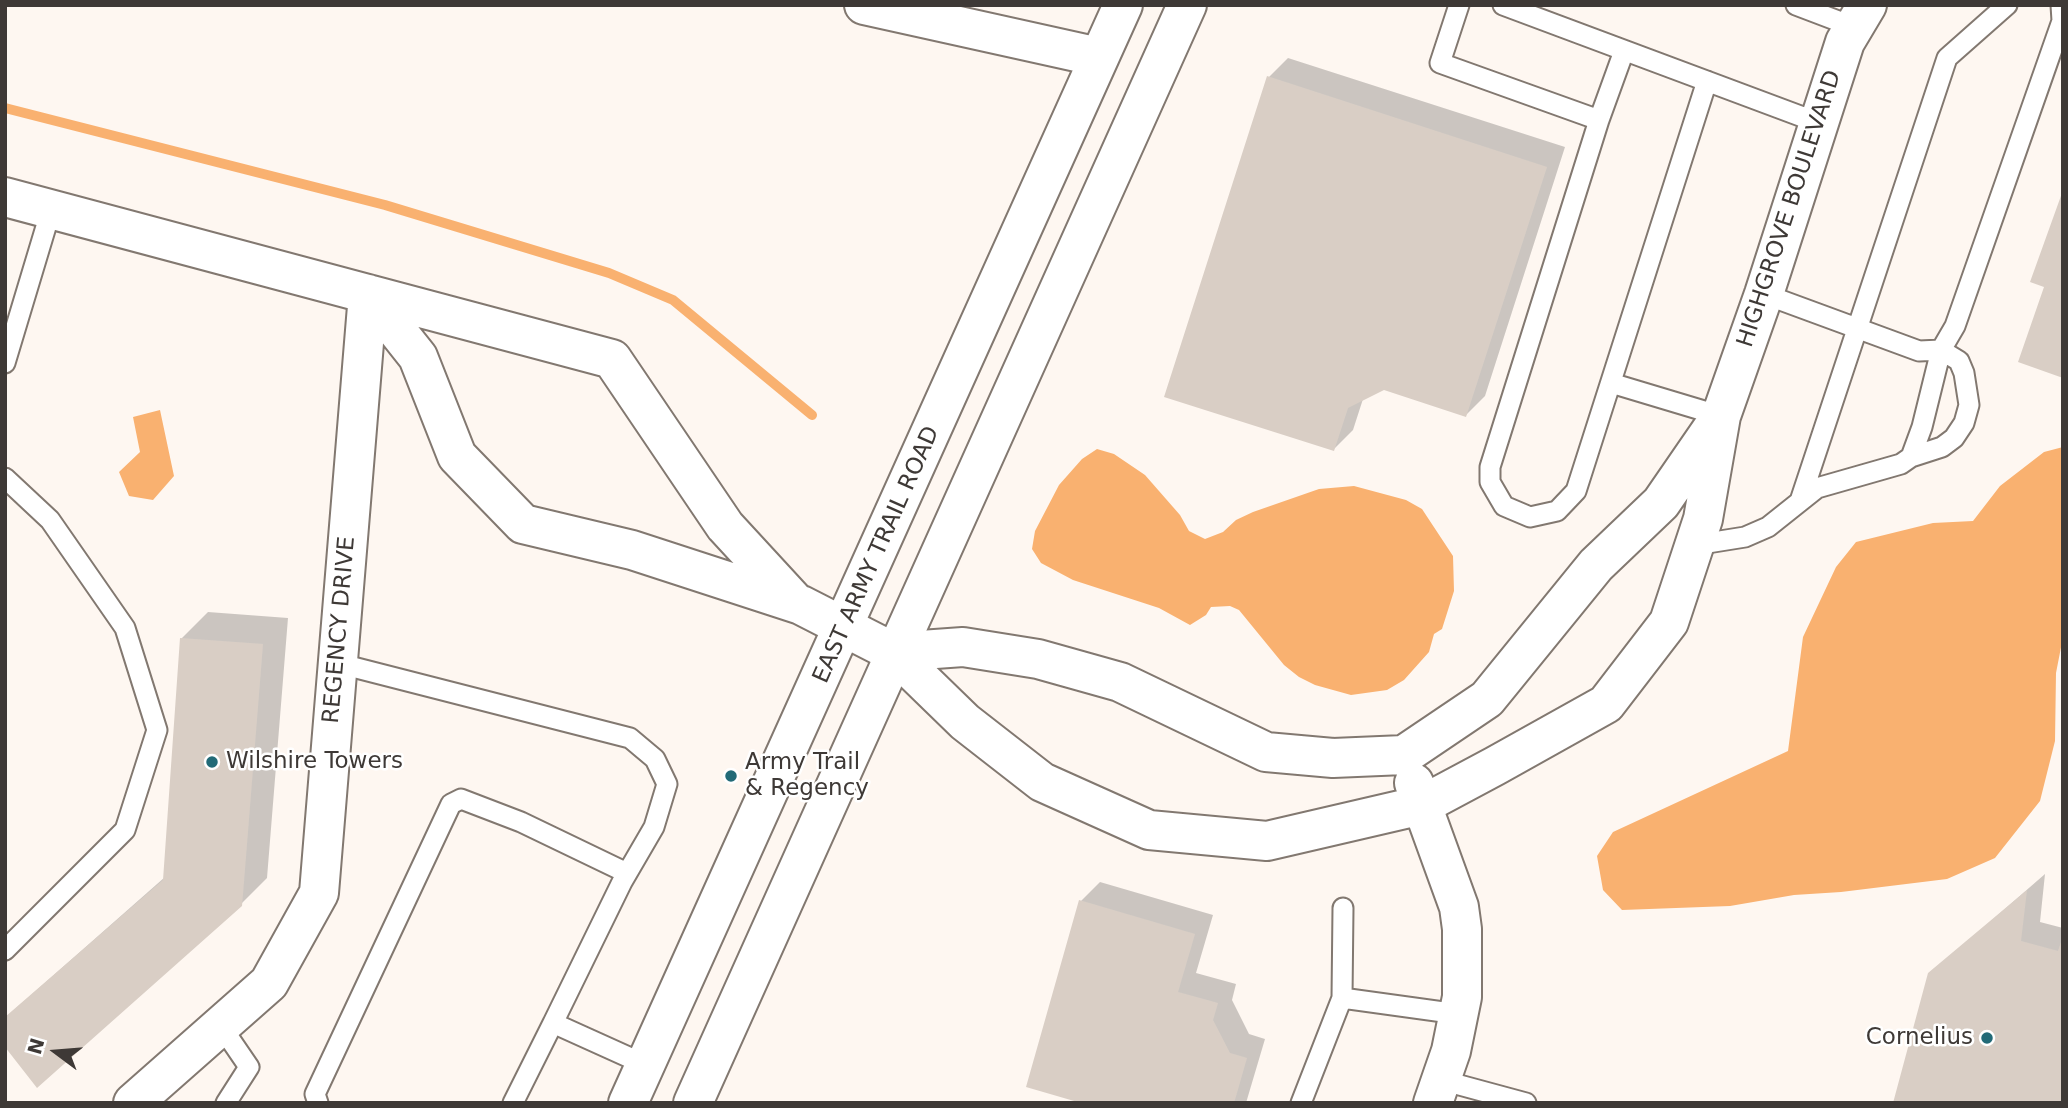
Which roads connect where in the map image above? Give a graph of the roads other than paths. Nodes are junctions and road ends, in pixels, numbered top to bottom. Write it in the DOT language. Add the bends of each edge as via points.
graph roads {
  1 [pos="864,5"];
  2 [pos="1122,5"];
  3 [pos="1186,5"];
  4 [pos="1459,5"];
  5 [pos="1503,5"];
  6 [pos="1796,5"];
  7 [pos="2007,5"];
  8 [pos="2061,5"];
  9 [pos="1861,16"];
  10 [pos="1624,51"];
  11 [pos="1099,57"];
  12 [pos="1707,82"];
  13 [pos="1599,120"];
  14 [pos="1819,124"];
  15 [pos="5,197"];
  16 [pos="51,210"];
  17 [pos="368,294"];
  18 [pos="1765,294"];
  19 [pos="1856,327"];
  20 [pos="1941,350"];
  21 [pos="5,363"];
  22 [pos="1611,383"];
  23 [pos="1721,416"];
  24 [pos="1911,457"];
  25 [pos="5,478"];
  26 [pos="1800,501"];
  27 [pos="1695,545"];
  28 [pos="796,603"];
  29 [pos="845,627"];
  30 [pos="893,652"];
  31 [pos="337,663"];
  32 [pos="1404,755"];
  33 [pos="1422,805"];
  34 [pos="627,873"];
  35 [pos="1343,908"];
  36 [pos="5,950"];
  37 [pos="1342,998"];
  38 [pos="1458,1014"];
  39 [pos="553,1023"];
  40 [pos="220,1026"];
  41 [pos="646,1065"];
  42 [pos="1437,1091"];
  43 [pos="133,1103"];
  44 [pos="226,1103"];
  45 [pos="318,1103"];
  46 [pos="513,1103"];
  47 [pos="628,1103"];
  48 [pos="693,1103"];
  49 [pos="1301,1103"];
  50 [pos="1525,1103"];
  1 -- 11 [label="street"];
  2 -- 11 [label="street, EAST ARMY TRAIL ROAD"];
  3 -- 30 [label="street"];
  4 -- 13 [label="lane" via="1440,63"];
  5 -- 10 [label="lane"];
  6 -- 9 [label="lane"];
  7 -- 19 [label="lane" via="1947,58"];
  8 -- 20 [label="lane" via="2062,20 1955,326"];
  9 -- 14 [label="street, HIGHGROVE BOULEVARD" via="1845,42"];
  10 -- 12 [label="lane"];
  10 -- 13 [label="lane"];
  11 -- 29 [label="street, EAST ARMY TRAIL ROAD"];
  12 -- 14 [label="lane"];
  12 -- 22 [label="lane"];
  13 -- 22 [label="lane" via="1490,467 1490,482 1504,506 1530,517 1557,512 1568,503"];
  14 -- 18 [label="street, HIGHGROVE BOULEVARD"];
  15 -- 16 [label="street"];
  16 -- 17 [label="street"];
  16 -- 21 [label="lane"];
  17 -- 28 [label="street" via="612,359 725,526"];
  17 -- 28 [label="street" via="418,357 457,456 523,524 632,550"];
  17 -- 31 [label="street, REGENCY DRIVE"];
  18 -- 19 [label="lane"];
  18 -- 23 [label="street, HIGHGROVE BOULEVARD"];
  19 -- 20 [label="lane" via="1919,351"];
  19 -- 26 [label="lane"];
  20 -- 24 [label="lane"];
  20 -- 24 [label="lane" via="1959,361 1964,373 1969,405 1964,423 1942,447"];
  22 -- 23 [label="lane"];
  23 -- 27 [label="street, HIGHGROVE BOULEVARD"];
  23 -- 32 [label="street, HIGHGROVE BOULEVARD" via="1661,503 1596,565 1487,699"];
  24 -- 26 [label="lane" via="1901,464 1817,488"];
  25 -- 36 [label="lane" via="50,520 125,628 157,730 125,830"];
  26 -- 27 [label="lane" via="1769,527 1745,537"];
  27 -- 33 [label="street, HIGHGROVE BOULEVARD" via="1669,622 1606,704"];
  28 -- 29 [label="street"];
  29 -- 30 [label="street"];
  29 -- 41 [label="street, EAST ARMY TRAIL ROAD"];
  30 -- 32 [label="street" via="963,647 1120,681 1266,752 1333,758"];
  30 -- 33 [label="street" via="965,722 1042,782 1149,830 1267,841"];
  30 -- 48 [label="street"];
  31 -- 34 [label="lane" via="629,738 655,759 667,784 654,827"];
  31 -- 40 [label="street, REGENCY DRIVE" via="319,892 269,983"];
  32 -- 33 [label="street"];
  33 -- 38 [label="street" via="1459,907 1464,975"];
  34 -- 39 [label="lane"];
  34 -- 45 [label="lane" via="521,822 461,799 451,804 315,1094"];
  35 -- 37 [label="lane"];
  37 -- 38 [label="lane"];
  37 -- 49 [label="lane"];
  38 -- 42 [label="street"];
  39 -- 41 [label="lane"];
  39 -- 46 [label="lane"];
  40 -- 43 [label="street, REGENCY DRIVE"];
  40 -- 44 [label="lane" via="248,1067"];
  41 -- 47 [label="street, EAST ARMY TRAIL ROAD"];
  42 -- 50 [label="lane"];
}
